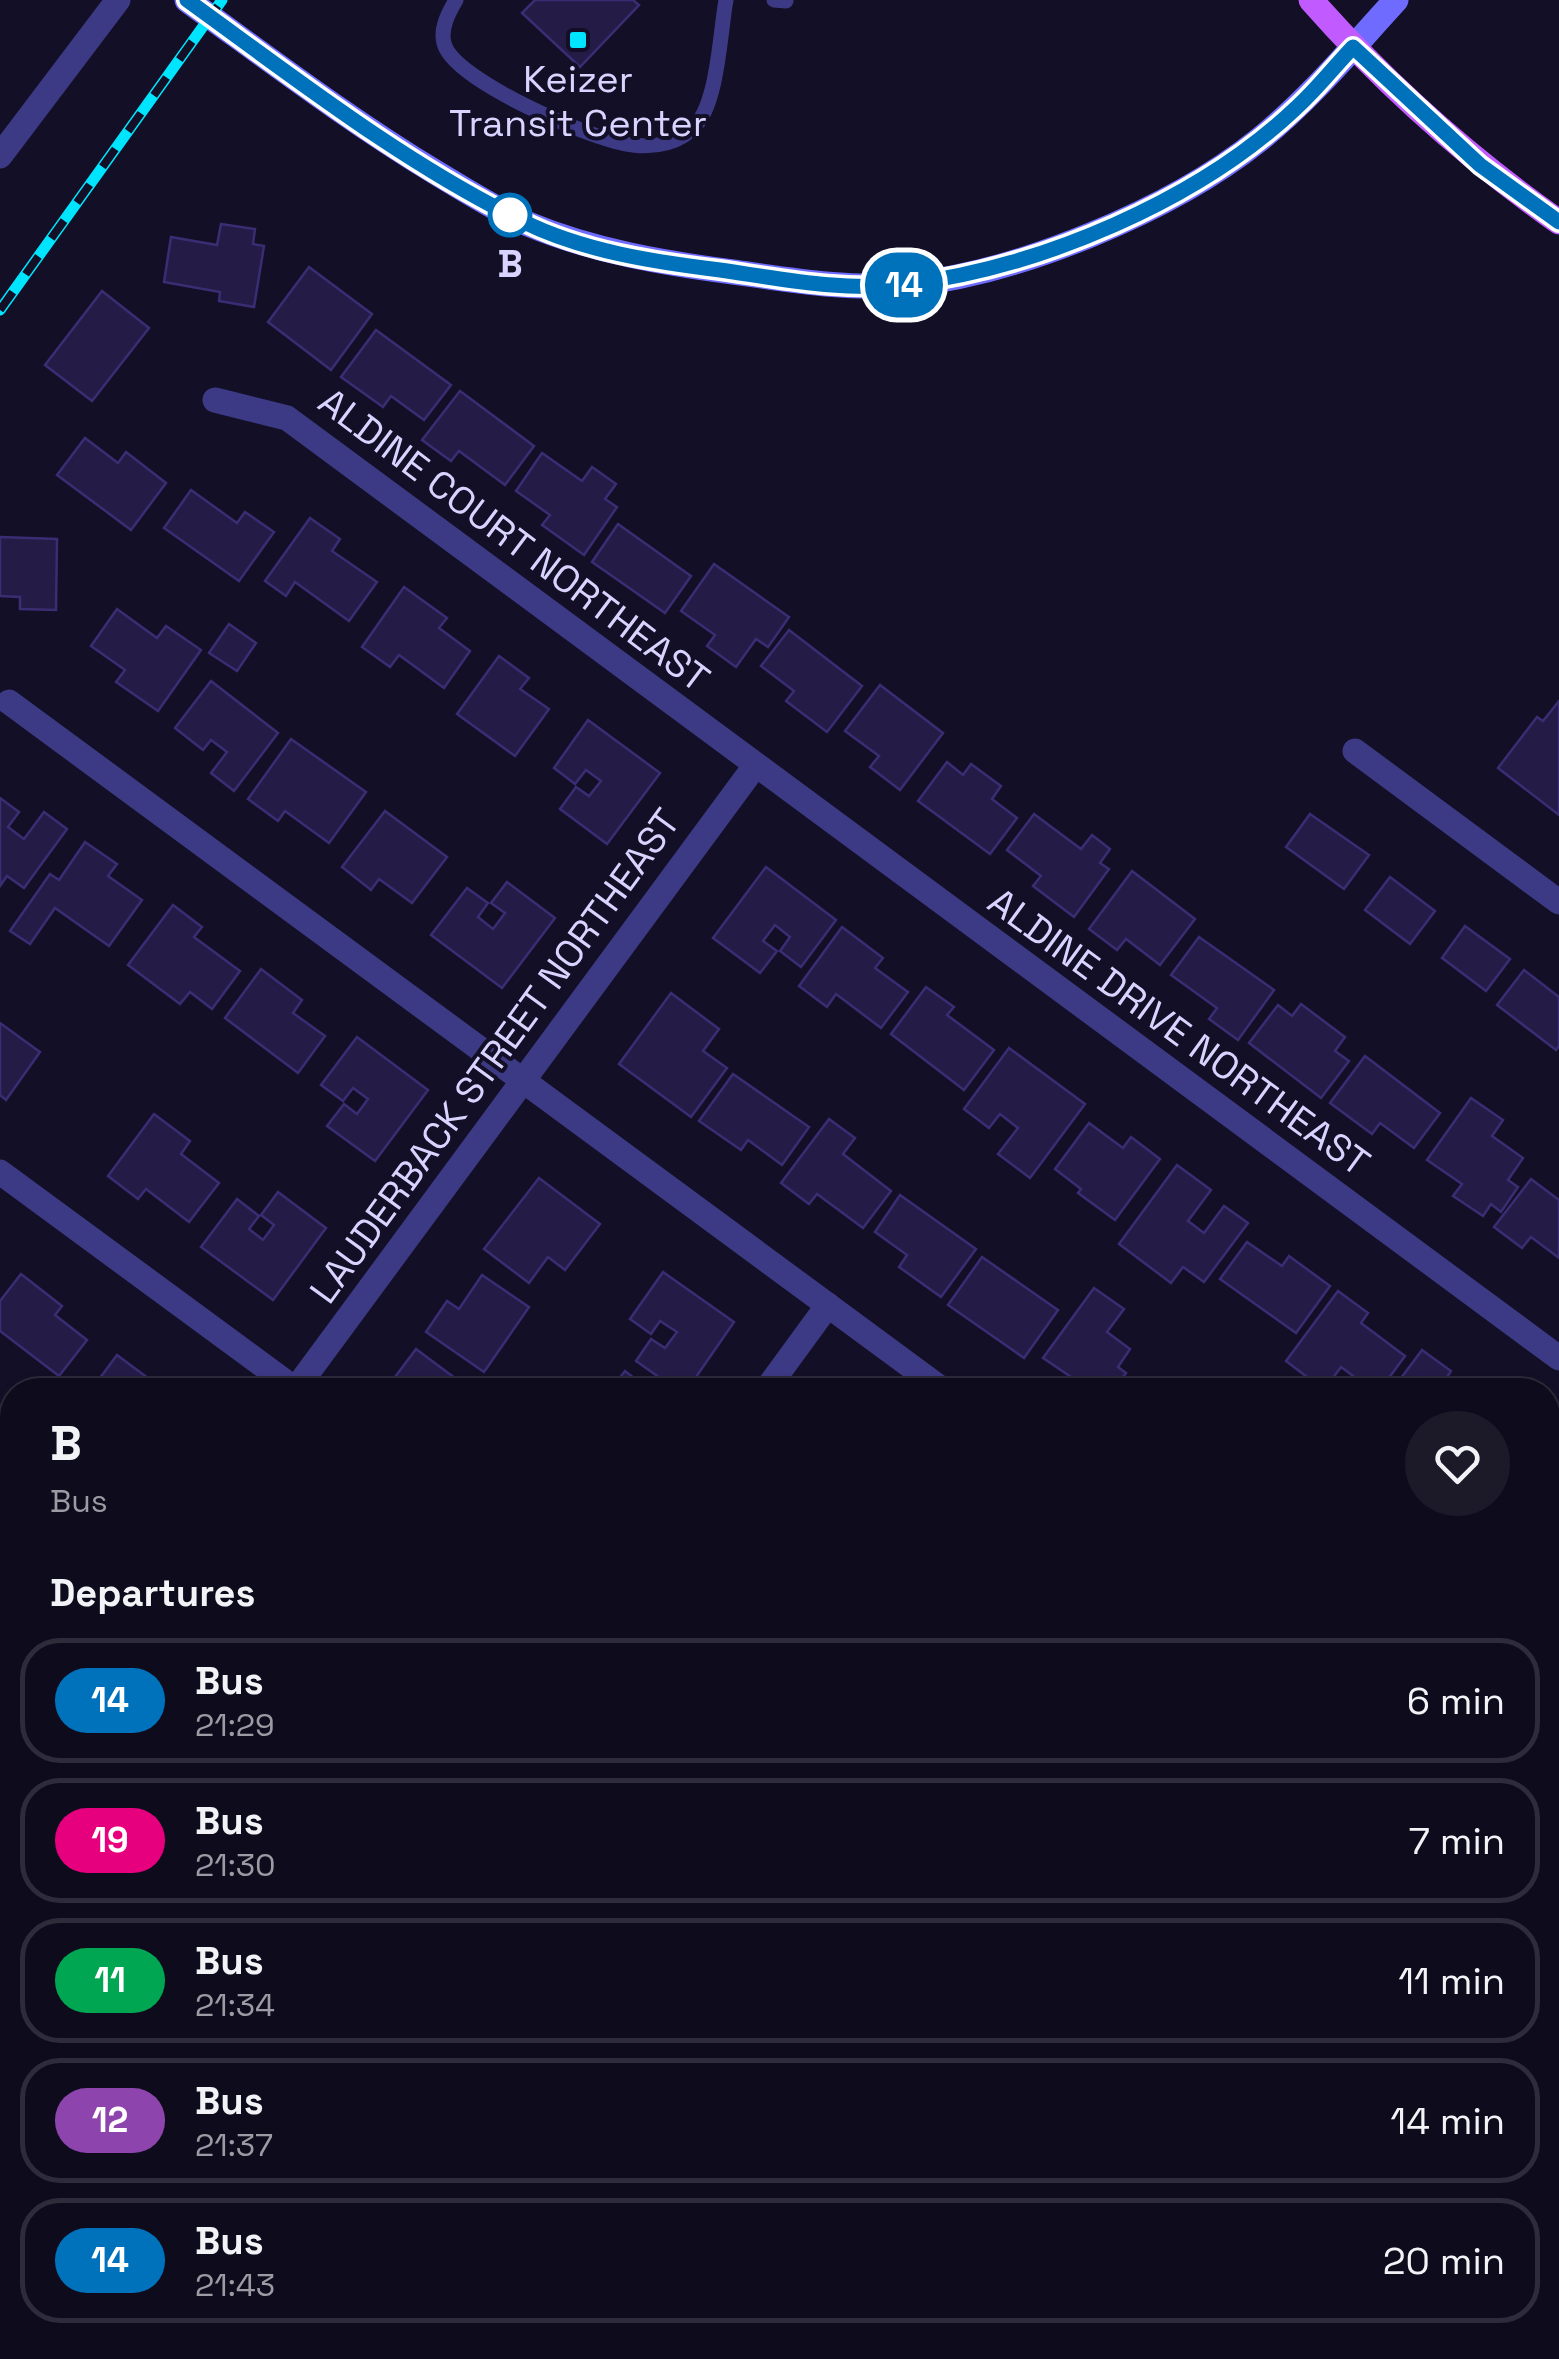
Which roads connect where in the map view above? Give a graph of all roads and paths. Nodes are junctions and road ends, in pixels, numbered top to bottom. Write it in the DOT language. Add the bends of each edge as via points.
graph roads {
  1 [pos="118,0"];
  2 [pos="187,0"];
  3 [pos="456,0"];
  4 [pos="726,0"];
  5 [pos="1311,0"];
  6 [pos="1396,0"];
  7 [pos="1353,47"];
  8 [pos="2,149"];
  9 [pos="1559,222"];
  10 [pos="215,400"];
  11 [pos="10,702"];
  12 [pos="1354,751"];
  13 [pos="755,766"];
  14 [pos="1559,902"];
  15 [pos="522,1080"];
  16 [pos="0,1172"];
  17 [pos="828,1306"];
  18 [pos="1559,1358"];
  19 [pos="279,1378"];
  20 [pos="304,1378"];
  21 [pos="775,1378"];
  22 [pos="927,1378"];
  1 -- 8 [label="street"];
  2 -- 7 [label="main road" via="391,146 525,223 640,258 847,286 980,271 1056,248 1153,206 1258,141"];
  3 -- 4 [label="lane" via="443,42 453,62 478,80 563,123 630,145 659,146 697,125 709,100"];
  5 -- 7 [label="main road"];
  6 -- 7 [label="main road"];
  7 -- 9 [label="main road" via="1480,165"];
  10 -- 13 [label="street, ALDINE COURT NORTHEAST" via="287,418"];
  11 -- 15 [label="street"];
  12 -- 14 [label="street"];
  13 -- 15 [label="street, LAUDERBACK STREET NORTHEAST"];
  13 -- 18 [label="street, ALDINE DRIVE NORTHEAST"];
  15 -- 17 [label="street"];
  15 -- 20 [label="street, LAUDERBACK STREET NORTHEAST"];
  16 -- 19 [label="street"];
  17 -- 21 [label="street"];
  17 -- 22 [label="street"];
}
